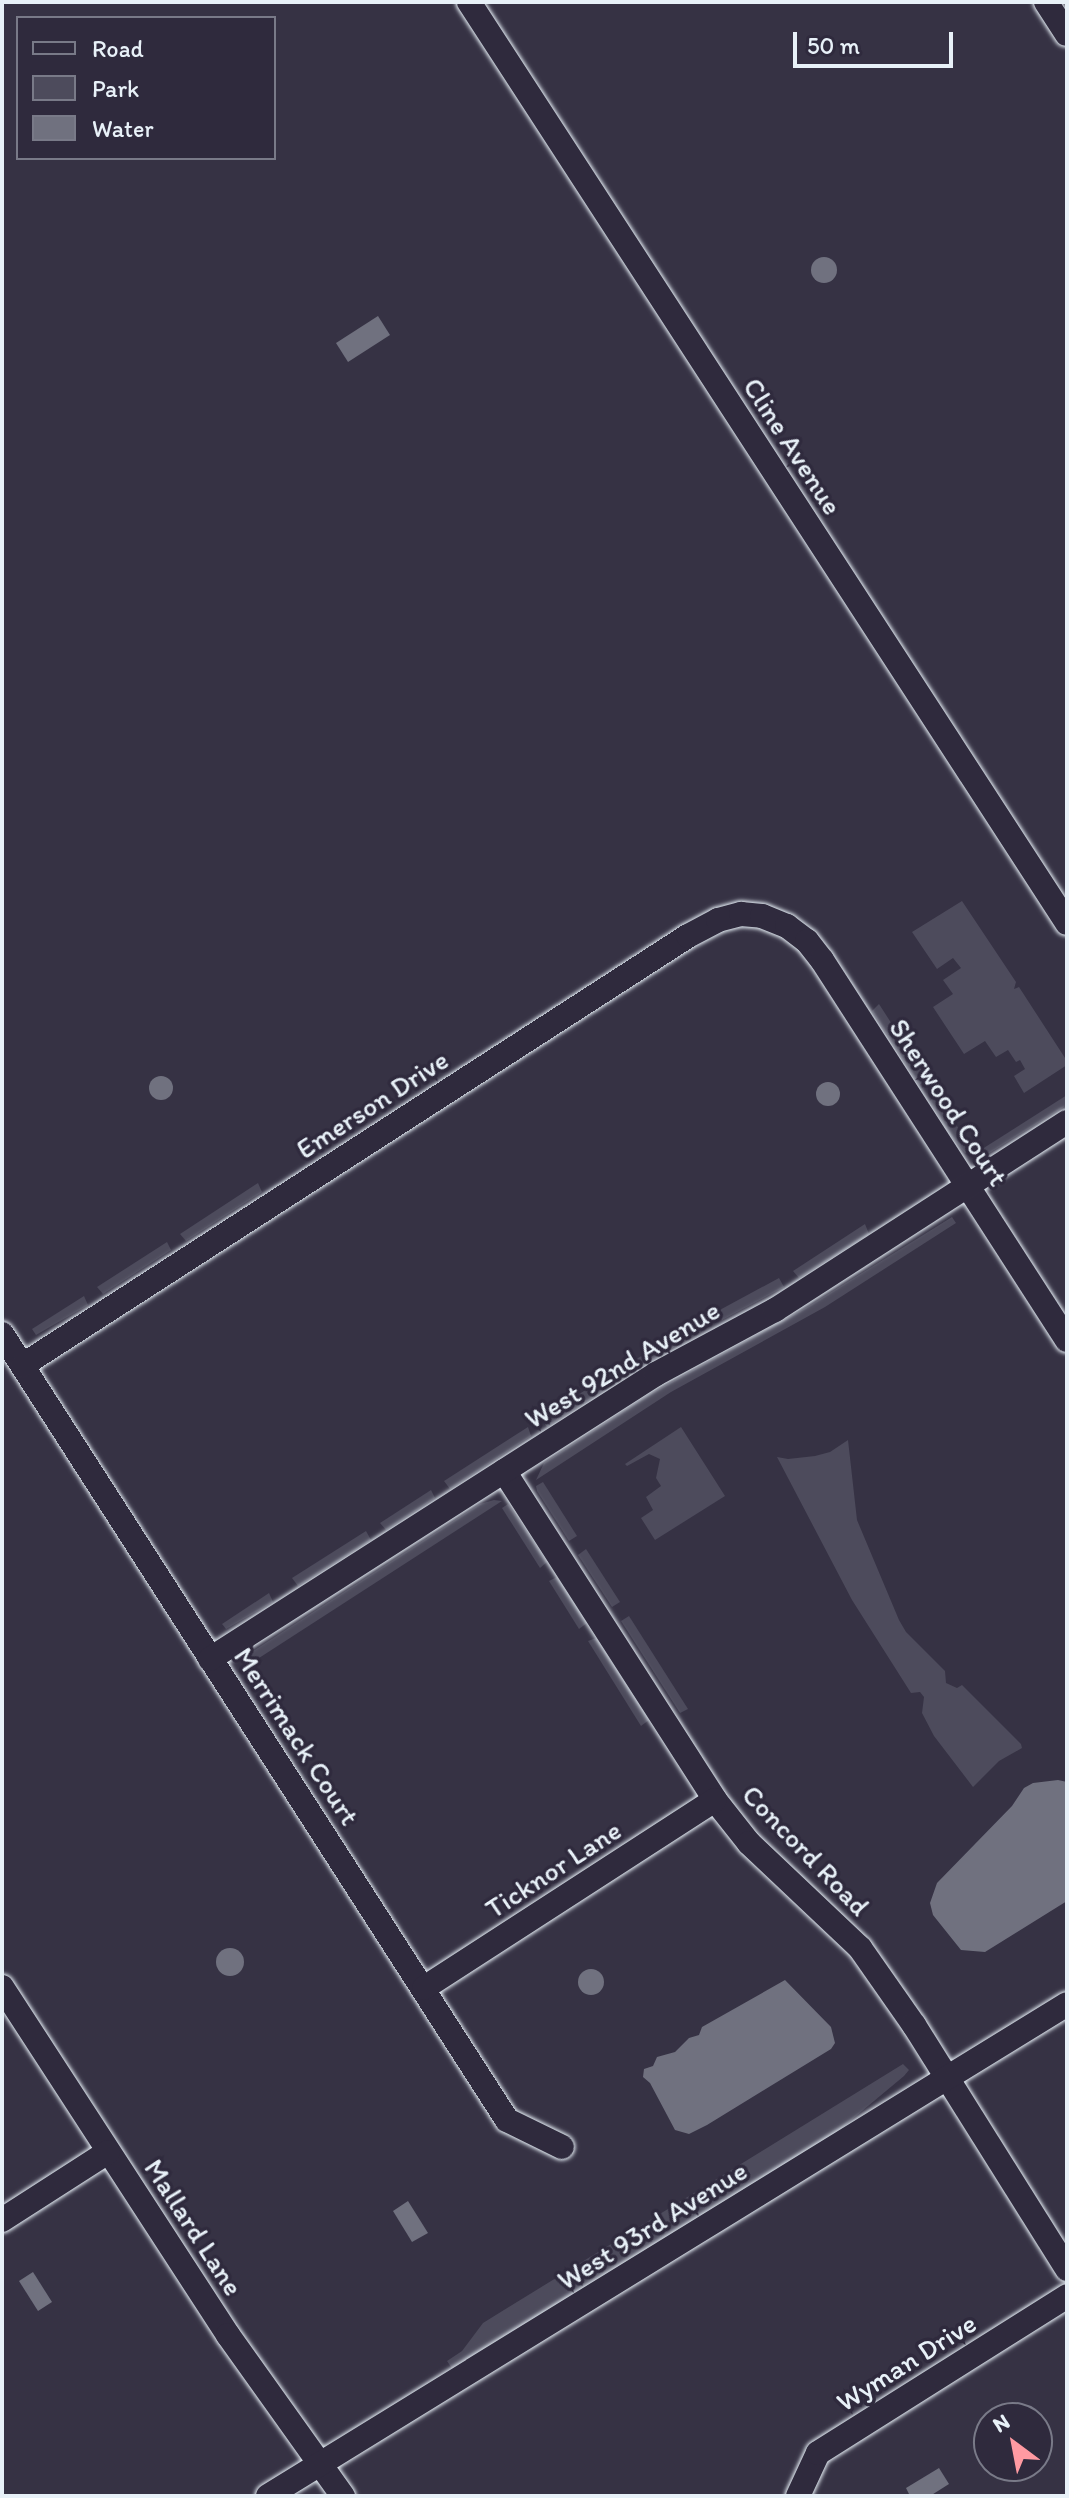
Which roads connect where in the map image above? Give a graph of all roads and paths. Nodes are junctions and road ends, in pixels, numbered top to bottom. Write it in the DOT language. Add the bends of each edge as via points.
graph roads {
  1 [pos="469,2"];
  2 [pos="1046,2"];
  3 [pos="1067,34"];
  4 [pos="762,916"];
  5 [pos="1067,923"];
  6 [pos="1067,1122"];
  7 [pos="968,1186"];
  8 [pos="2,1334"];
  9 [pos="1067,1340"];
  10 [pos="23,1365"];
  11 [pos="504,1471"];
  12 [pos="210,1659"];
  13 [pos="715,1800"];
  14 [pos="2,1987"];
  15 [pos="424,1988"];
  16 [pos="1067,2004"];
  17 [pos="946,2078"];
  18 [pos="562,2147"];
  19 [pos="108,2152"];
  20 [pos="2,2220"];
  21 [pos="1067,2269"];
  22 [pos="1067,2296"];
  23 [pos="322,2463"];
  24 [pos="268,2496"];
  25 [pos="343,2496"];
  26 [pos="798,2496"];
  1 -- 5 [label="street, Cline Avenue"];
  2 -- 3 [label="street"];
  4 -- 7 [label="street, Sherwood Court" via="787,926 822,960"];
  4 -- 10 [label="street, Emerson Drive" via="718,920 688,936"];
  6 -- 7 [label="street, West 92nd Avenue"];
  7 -- 9 [label="street, Sherwood Court"];
  7 -- 11 [label="street, West 92nd Avenue" via="775,1310 691,1353"];
  8 -- 10 [label="street, Merrimack Court"];
  10 -- 12 [label="street, Merrimack Court"];
  11 -- 12 [label="street, West 92nd Avenue"];
  11 -- 13 [label="street, Concord Road"];
  12 -- 15 [label="street, Merrimack Court"];
  13 -- 15 [label="street, Ticknor Lane"];
  13 -- 17 [label="street, Concord Road" via="749,1843 860,1948"];
  14 -- 19 [label="street, Mallard Lane"];
  15 -- 18 [label="street, Merrimack Court" via="507,2120"];
  16 -- 17 [label="street, West 93rd Avenue"];
  17 -- 21 [label="street, Concord Road"];
  17 -- 23 [label="street, West 93rd Avenue"];
  19 -- 20 [label="street"];
  19 -- 23 [label="street, Mallard Lane" via="228,2335"];
  22 -- 26 [label="street, Wyman Drive" via="818,2453"];
  23 -- 24 [label="street, West 93rd Avenue"];
  23 -- 25 [label="street, Mallard Lane"];
}
